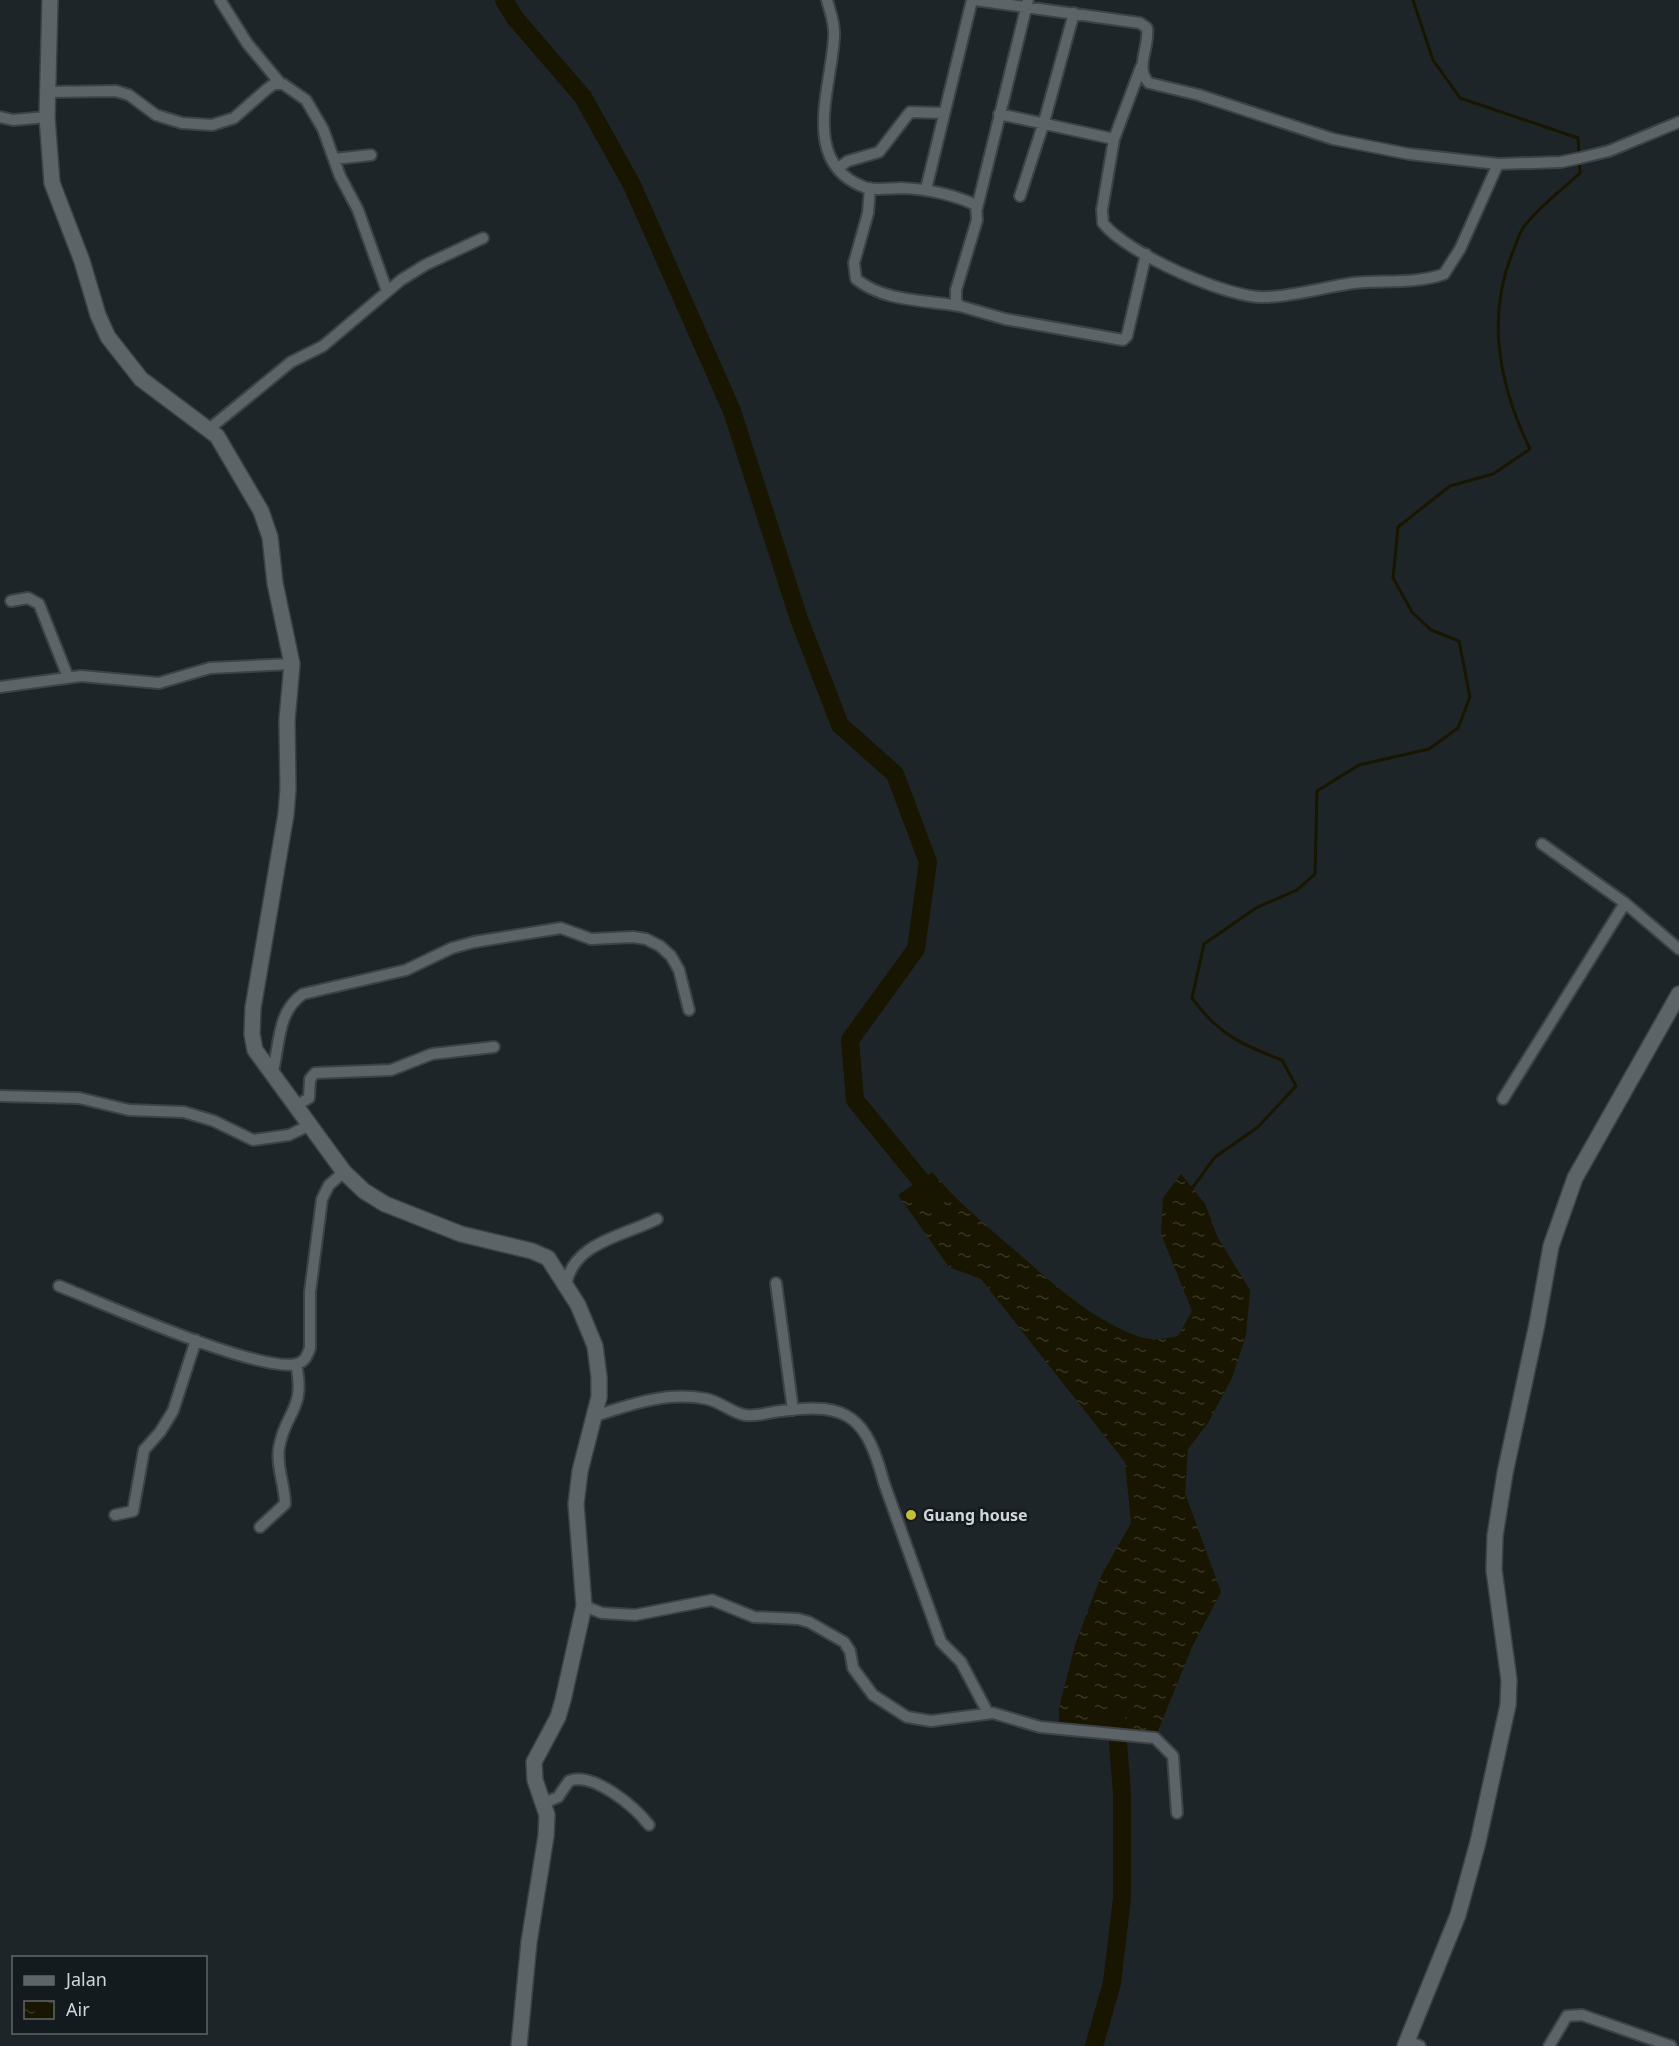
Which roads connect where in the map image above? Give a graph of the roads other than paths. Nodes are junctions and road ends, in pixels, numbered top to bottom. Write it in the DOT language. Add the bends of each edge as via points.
graph roads {
  1 [pos="50,0"];
  2 [pos="220,0"];
  3 [pos="827,0"];
  4 [pos="973,0"];
  5 [pos="1027,4"];
  6 [pos="1074,14"];
  7 [pos="1142,66"];
  8 [pos="280,83"];
  9 [pos="47,92"];
  10 [pos="943,113"];
  11 [pos="999,114"];
  12 [pos="0,117"];
  13 [pos="47,117"];
  14 [pos="1044,122"];
  15 [pos="1679,122"];
  16 [pos="1114,139"];
  17 [pos="371,155"];
  18 [pos="334,159"];
  19 [pos="1498,164"];
  20 [pos="838,168"];
  21 [pos="870,188"];
  22 [pos="926,189"];
  23 [pos="1020,196"];
  24 [pos="977,208"];
  25 [pos="483,238"];
  26 [pos="1146,254"];
  27 [pos="387,291"];
  28 [pos="960,306"];
  29 [pos="209,429"];
  30 [pos="11,601"];
  31 [pos="292,664"];
  32 [pos="68,676"];
  33 [pos="0,687"];
  34 [pos="1542,844"];
  35 [pos="1625,903"];
  36 [pos="1679,949"];
  37 [pos="1679,994"];
  38 [pos="689,1010"];
  39 [pos="494,1047"];
  40 [pos="272,1075"];
  41 [pos="0,1096"];
  42 [pos="1503,1099"];
  43 [pos="295,1106"];
  44 [pos="310,1125"];
  45 [pos="344,1172"];
  46 [pos="657,1219"];
  47 [pos="776,1283"];
  48 [pos="566,1284"];
  49 [pos="59,1286"];
  50 [pos="195,1340"];
  51 [pos="296,1364"];
  52 [pos="792,1410"];
  53 [pos="595,1416"];
  54 [pos="115,1515"];
  55 [pos="260,1527"];
  56 [pos="584,1606"];
  57 [pos="988,1713"];
  58 [pos="544,1803"];
  59 [pos="1177,1813"];
  60 [pos="649,1825"];
  61 [pos="1411,2044"];
  62 [pos="519,2046"];
  63 [pos="1549,2046"];
  64 [pos="1671,2046"];
  1 -- 9 [label="street"];
  2 -- 8 [label="street"];
  3 -- 20 [label="street" via="834,37 824,143 826,154"];
  4 -- 5 [label="street"];
  4 -- 10 [label="street"];
  5 -- 6 [label="street"];
  5 -- 11 [label="street"];
  6 -- 7 [label="street" via="1144,25 1148,34"];
  6 -- 14 [label="street"];
  7 -- 16 [label="street"];
  7 -- 19 [label="street" via="1145,79 1159,87 1199,95 1334,139 1409,154"];
  8 -- 9 [label="street" via="267,89 234,118 212,125 169,120 116,91"];
  8 -- 18 [label="street" via="312,109"];
  9 -- 13 [label="street"];
  10 -- 20 [label="street" via="910,112 879,152"];
  10 -- 22 [label="street"];
  11 -- 14 [label="street"];
  11 -- 24 [label="street"];
  12 -- 13 [label="street"];
  13 -- 29 [label="street" via="51,176 57,200 108,336 141,379"];
  14 -- 16 [label="street"];
  14 -- 23 [label="street"];
  15 -- 19 [label="street" via="1609,151 1580,158"];
  16 -- 26 [label="street" via="1102,219 1107,228"];
  17 -- 18 [label="street"];
  18 -- 27 [label="street" via="358,210"];
  19 -- 26 [label="street" via="1451,267 1438,277 1352,283 1266,298 1242,296 1206,283"];
  20 -- 21 [label="street" via="861,186"];
  21 -- 22 [label="street"];
  21 -- 28 [label="street" via="868,213 854,263 856,279 866,287 893,296"];
  22 -- 24 [label="street"];
  24 -- 28 [label="street" via="956,290"];
  25 -- 27 [label="street" via="425,265"];
  26 -- 28 [label="street" via="1123,340 1005,319"];
  27 -- 29 [label="street" via="323,346 291,362"];
  29 -- 31 [label="street" via="224,446 267,526"];
  30 -- 32 [label="street" via="28,598 39,604"];
  31 -- 32 [label="street" via="210,668 159,683"];
  31 -- 40 [label="street" via="286,814 252,1025 255,1050"];
  32 -- 33 [label="street"];
  34 -- 35 [label="street"];
  35 -- 36 [label="street"];
  35 -- 42 [label="street"];
  37 -- 61 [label="street" via="1575,1178 1551,1246 1495,1536 1494,1570 1509,1705 1458,1915"];
  38 -- 40 [label="street" via="679,970 671,956 646,939 591,939 561,928 509,935 452,948 406,970 303,994 294,1000 281,1026"];
  39 -- 43 [label="street" via="432,1054 402,1068 384,1071 315,1073 310,1079 309,1098"];
  40 -- 43 [label="street"];
  41 -- 44 [label="street" via="79,1098 129,1110 184,1112 253,1140 289,1135"];
  43 -- 44 [label="street"];
  44 -- 45 [label="street"];
  45 -- 48 [label="street" via="385,1204 461,1234 540,1253 555,1266"];
  45 -- 51 [label="street" via="326,1189 320,1209 310,1292 310,1348 307,1356"];
  46 -- 48 [label="street" via="585,1250 572,1264"];
  47 -- 52 [label="street"];
  48 -- 53 [label="street" via="595,1346 599,1377"];
  49 -- 50 [label="street"];
  50 -- 51 [label="street" via="272,1363"];
  50 -- 54 [label="street" via="173,1411 144,1450 133,1511"];
  51 -- 55 [label="street" via="300,1394 278,1452 285,1504"];
  52 -- 53 [label="street" via="745,1416 705,1398 662,1398"];
  52 -- 57 [label="street" via="830,1409 843,1413 855,1420 872,1442 941,1642 961,1662"];
  53 -- 56 [label="street" via="580,1471 576,1504"];
  56 -- 57 [label="street" via="602,1613 635,1615 712,1600 754,1617 798,1619 844,1642 853,1668 873,1695 907,1717 931,1721"];
  56 -- 58 [label="street" via="558,1717 534,1762 535,1780"];
  57 -- 59 [label="street" via="1004,1714 1029,1725 1155,1738 1173,1756"];
  58 -- 60 [label="street" via="558,1797 569,1781 583,1779 627,1803"];
  58 -- 62 [label="street" via="546,1836 529,1941"];
  63 -- 64 [label="street" via="1568,2016 1582,2015"];
}
